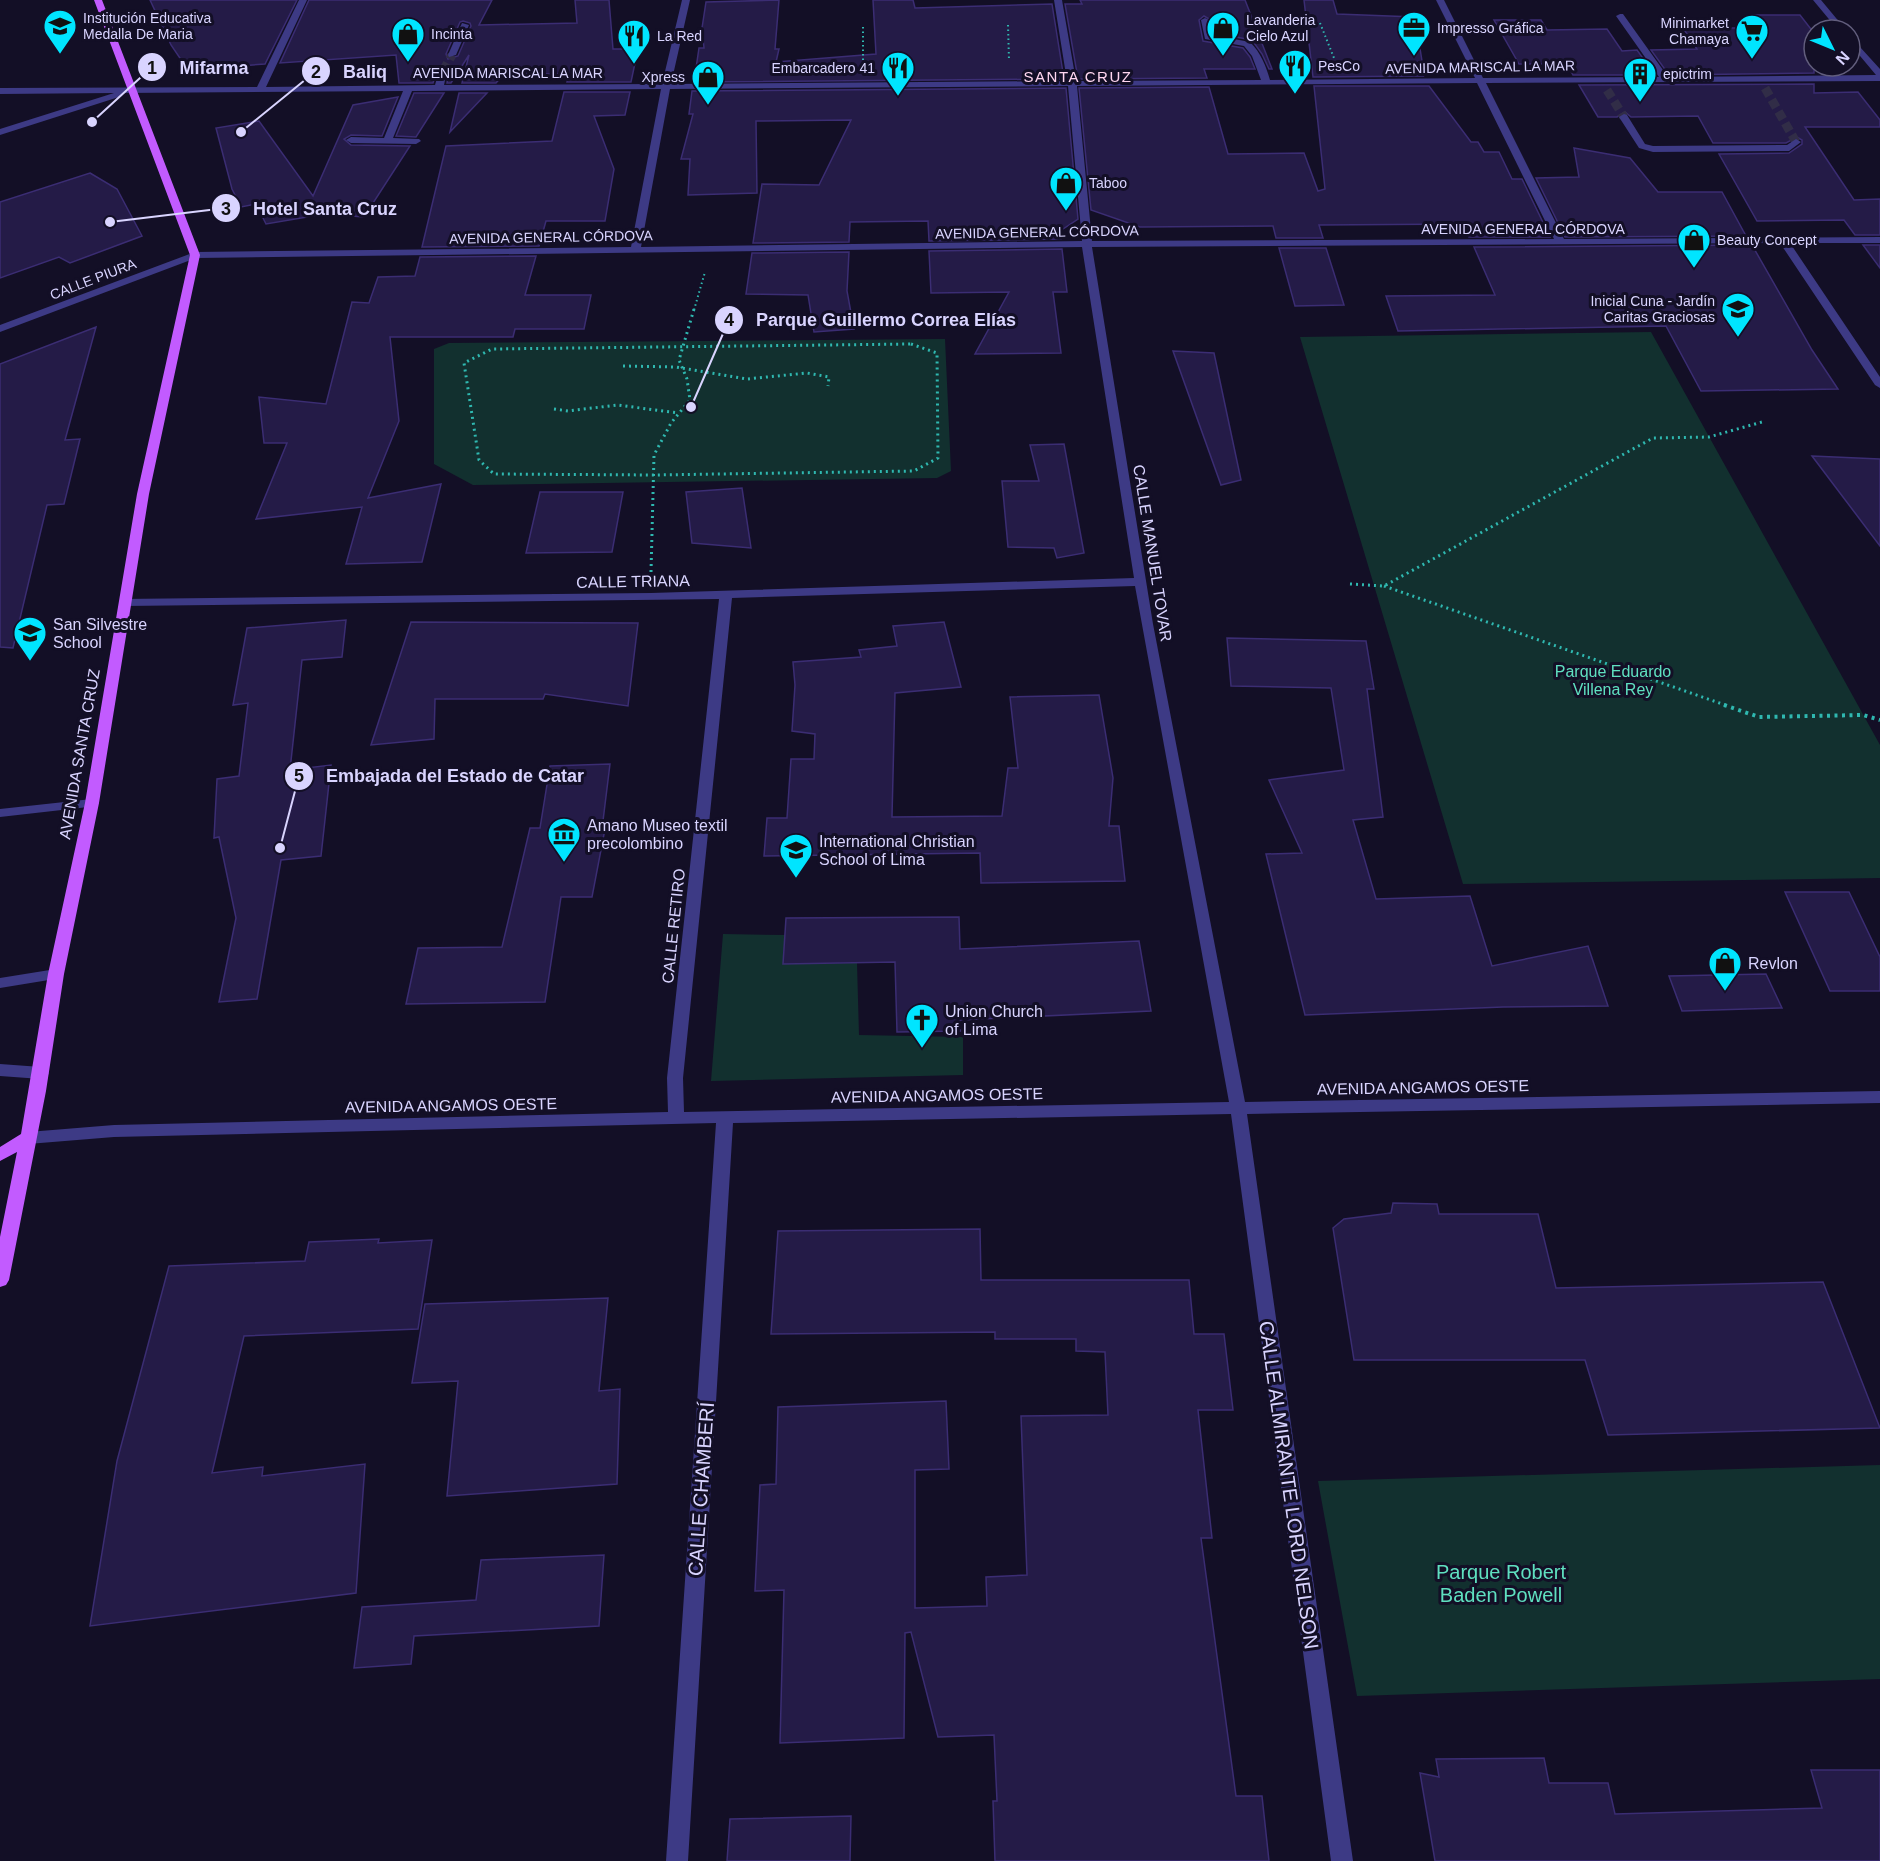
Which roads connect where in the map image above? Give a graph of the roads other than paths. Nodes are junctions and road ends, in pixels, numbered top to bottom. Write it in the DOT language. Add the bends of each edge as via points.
graph roads {
  1 [pos="98,0"];
  2 [pos="303,0"];
  3 [pos="686,0"];
  4 [pos="1059,0"];
  5 [pos="1440,0"];
  6 [pos="1817,0"];
  7 [pos="1620,16"];
  8 [pos="1832,18"];
  9 [pos="1205,20"];
  10 [pos="465,25"];
  11 [pos="1862,54"];
  12 [pos="452,55"];
  13 [pos="442,71"];
  14 [pos="1880,76"];
  15 [pos="1665,79"];
  16 [pos="1481,80"];
  17 [pos="1601,80"];
  18 [pos="1266,83"];
  19 [pos="666,85"];
  20 [pos="1072,85"];
  21 [pos="409,87"];
  22 [pos="439,87"];
  23 [pos="260,88"];
  24 [pos="0,90"];
  25 [pos="134,90"];
  26 [pos="1607,90"];
  27 [pos="1624,117"];
  28 [pos="0,132"];
  29 [pos="351,140"];
  30 [pos="387,141"];
  31 [pos="416,141"];
  32 [pos="1796,142"];
  33 [pos="1783,240"];
  34 [pos="1880,240"];
  35 [pos="1561,242"];
  36 [pos="1087,244"];
  37 [pos="635,250"];
  38 [pos="195,255"];
  39 [pos="0,318"];
  40 [pos="5,327"];
  41 [pos="1880,385"];
  42 [pos="1141,582"];
  43 [pos="726,595"];
  44 [pos="125,602"];
  45 [pos="92,803"];
  46 [pos="0,813"];
  47 [pos="56,974"];
  48 [pos="0,983"];
  49 [pos="0,1070"];
  50 [pos="41,1072"];
  51 [pos="1880,1097"];
  52 [pos="1238,1108"];
  53 [pos="725,1117"];
  54 [pos="676,1118"];
  55 [pos="28,1138"];
  56 [pos="0,1155"];
  57 [pos="0,1280"];
  58 [pos="677,1861"];
  59 [pos="1342,1861"];
  1 -- 25 [label="main road"];
  2 -- 23 [label="street"];
  3 -- 19 [label="street"];
  4 -- 20 [label="street, CALLE MANUEL TOVAR"];
  5 -- 16 [label="street"];
  6 -- 8 [label="street"];
  7 -- 15 [label="street"];
  9 -- 18 [label="street" via="1208,37 1251,47"];
  10 -- 12 [label="street"];
  11 -- 14 [label="street"];
  13 -- 22 [label="street"];
  14 -- 15 [label="street, AVENIDA MARISCAL LA MAR" via="1763,83"];
  15 -- 17 [label="street, AVENIDA MARISCAL LA MAR"];
  16 -- 17 [label="street, AVENIDA MARISCAL LA MAR"];
  16 -- 18 [label="street, AVENIDA MARISCAL LA MAR"];
  16 -- 35 [label="street"];
  17 -- 26 [label="street"];
  18 -- 20 [label="street, AVENIDA MARISCAL LA MAR"];
  19 -- 20 [label="street, AVENIDA MARISCAL LA MAR"];
  19 -- 22 [label="street, AVENIDA MARISCAL LA MAR"];
  19 -- 37 [label="street"];
  20 -- 36 [label="street, CALLE MANUEL TOVAR"];
  21 -- 22 [label="street, AVENIDA MARISCAL LA MAR"];
  21 -- 23 [label="street, AVENIDA MARISCAL LA MAR"];
  21 -- 30 [label="street"];
  23 -- 25 [label="street, AVENIDA MARISCAL LA MAR"];
  24 -- 25 [label="street, AVENIDA MARISCAL LA MAR"];
  25 -- 28 [label="street"];
  25 -- 38 [label="main road"];
  27 -- 32 [label="street" via="1642,146 1653,149 1789,148"];
  29 -- 30 [label="street"];
  30 -- 31 [label="street"];
  33 -- 34 [label="street, AVENIDA GENERAL CÓRDOVA"];
  33 -- 35 [label="street, AVENIDA GENERAL CÓRDOVA"];
  33 -- 41 [label="street"];
  35 -- 36 [label="street, AVENIDA GENERAL CÓRDOVA"];
  36 -- 37 [label="street, AVENIDA GENERAL CÓRDOVA"];
  36 -- 42 [label="street, CALLE MANUEL TOVAR"];
  37 -- 38 [label="street, AVENIDA GENERAL CÓRDOVA"];
  38 -- 40 [label="street, CALLE PIURA"];
  38 -- 44 [label="main road, AVENIDA SANTA CRUZ" via="142,494"];
  39 -- 40 [label="street"];
  42 -- 43 [label="street, CALLE TRIANA"];
  42 -- 52 [label="street, CALLE MANUEL TOVAR"];
  43 -- 44 [label="street, CALLE TRIANA"];
  43 -- 54 [label="street, CALLE RETIRO" via="675,1078"];
  44 -- 45 [label="main road, AVENIDA SANTA CRUZ"];
  45 -- 46 [label="street"];
  45 -- 47 [label="main road, AVENIDA SANTA CRUZ"];
  47 -- 48 [label="street"];
  47 -- 50 [label="main road, AVENIDA SANTA CRUZ"];
  49 -- 50 [label="street"];
  50 -- 55 [label="main road, AVENIDA SANTA CRUZ"];
  51 -- 52 [label="street, AVENIDA ANGAMOS OESTE"];
  52 -- 53 [label="street, AVENIDA ANGAMOS OESTE"];
  52 -- 59 [label="street, CALLE ALMIRANTE LORD NELSON"];
  53 -- 54 [label="street, AVENIDA ANGAMOS OESTE"];
  53 -- 58 [label="street, CALLE CHAMBERÍ"];
  54 -- 55 [label="street, AVENIDA ANGAMOS OESTE" via="114,1131"];
  55 -- 56 [label="main road, AVENIDA ANGAMOS OESTE"];
  55 -- 57 [label="main road, AVENIDA SANTA CRUZ"];
}
